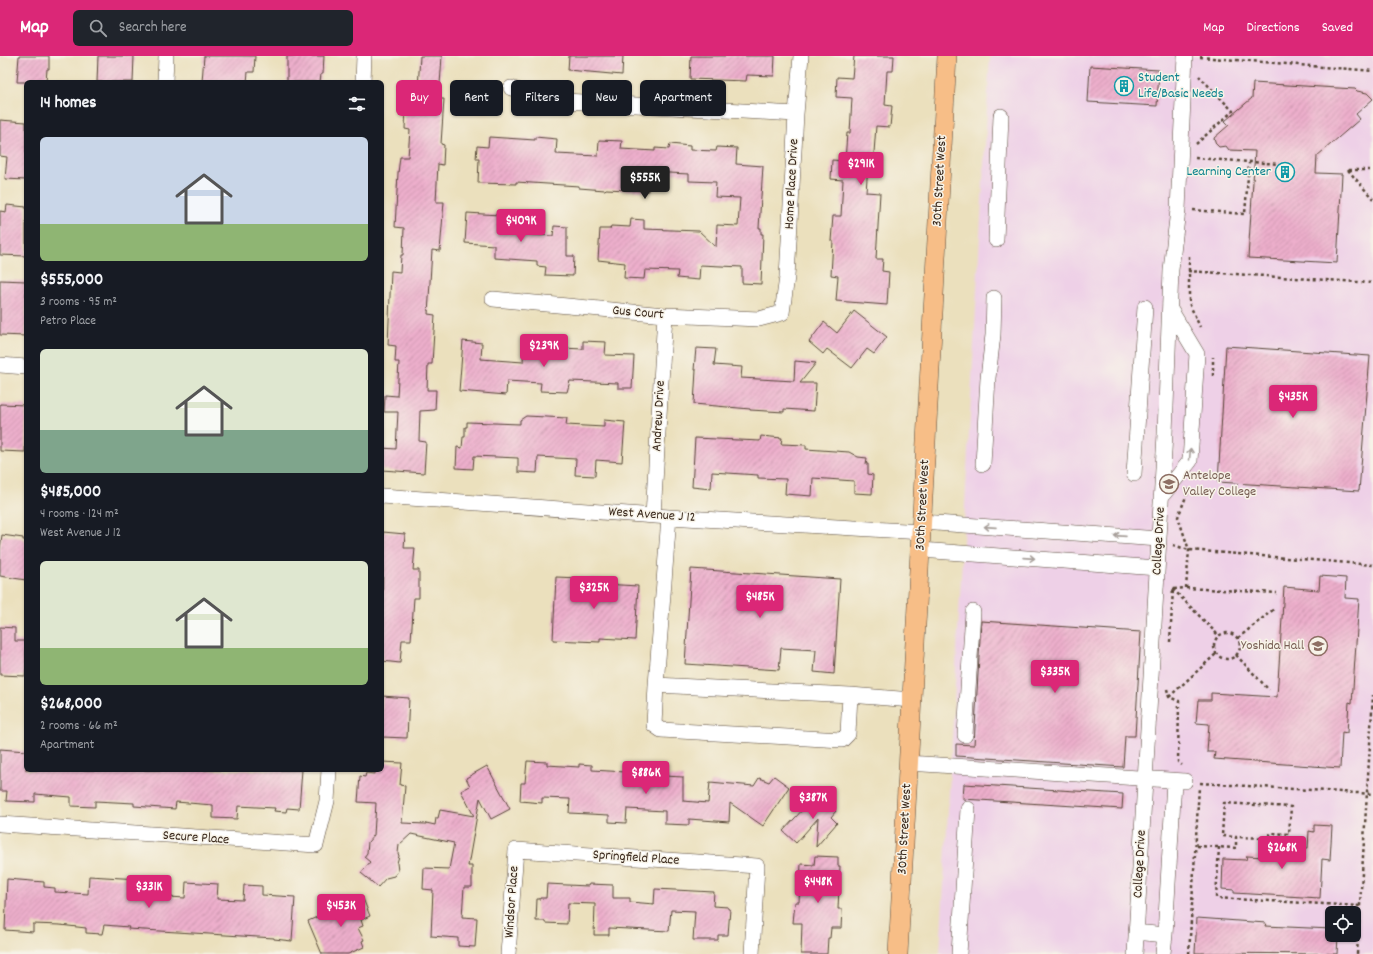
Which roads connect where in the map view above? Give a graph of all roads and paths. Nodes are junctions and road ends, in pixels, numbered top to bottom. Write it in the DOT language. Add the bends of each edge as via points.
graph roads {
  1 [pos="166,56"];
  2 [pos="364,56"];
  3 [pos="801,56"];
  4 [pos="947,56"];
  5 [pos="1195,56"];
  6 [pos="1199,64"];
  7 [pos="1199,70"];
  8 [pos="1373,71"];
  9 [pos="1198,76"];
  10 [pos="165,80"];
  11 [pos="363,80"];
  12 [pos="1198,84"];
  13 [pos="574,102"];
  14 [pos="796,114"];
  15 [pos="1001,116"];
  16 [pos="1196,137"];
  17 [pos="1195,152"];
  18 [pos="1249,163"];
  19 [pos="1279,164"];
  20 [pos="1373,170"];
  21 [pos="1373,199"];
  22 [pos="1192,202"];
  23 [pos="1192,210"];
  24 [pos="1191,218"];
  25 [pos="996,240"];
  26 [pos="1189,249"];
  27 [pos="1172,270"];
  28 [pos="1190,271"];
  29 [pos="1373,283"];
  30 [pos="994,298"];
  31 [pos="493,299"];
  32 [pos="1145,307"];
  33 [pos="1170,309"];
  34 [pos="782,313"];
  35 [pos="665,315"];
  36 [pos="1202,330"];
  37 [pos="1211,352"];
  38 [pos="0,365"];
  39 [pos="24,367"];
  40 [pos="1212,382"];
  41 [pos="983,464"];
  42 [pos="1134,474"];
  43 [pos="1191,484"];
  44 [pos="384,496"];
  45 [pos="1161,498"];
  46 [pos="653,516"];
  47 [pos="669,517"];
  48 [pos="922,526"];
  49 [pos="1159,539"];
  50 [pos="921,550"];
  51 [pos="1189,550"];
  52 [pos="1373,565"];
  53 [pos="1157,568"];
  54 [pos="1186,588"];
  55 [pos="1173,589"];
  56 [pos="1277,593"];
  57 [pos="1274,609"];
  58 [pos="973,612"];
  59 [pos="1219,636"];
  60 [pos="1238,638"];
  61 [pos="1170,644"];
  62 [pos="1217,653"];
  63 [pos="1236,655"];
  64 [pos="1167,684"];
  65 [pos="656,685"];
  66 [pos="1269,690"];
  67 [pos="850,695"];
  68 [pos="1373,695"];
  69 [pos="1169,697"];
  70 [pos="912,700"];
  71 [pos="965,735"];
  72 [pos="908,763"];
  73 [pos="329,772"];
  74 [pos="1185,778"];
  75 [pos="1145,779"];
  76 [pos="1367,794"];
  77 [pos="1373,794"];
  78 [pos="968,809"];
  79 [pos="0,824"];
  80 [pos="1236,837"];
  81 [pos="1196,846"];
  82 [pos="1218,847"];
  83 [pos="516,850"];
  84 [pos="1360,906"];
  85 [pos="1136,932"];
  86 [pos="1164,935"];
  87 [pos="1358,942"];
  88 [pos="1163,952"];
  89 [pos="508,954"];
  90 [pos="752,954"];
  91 [pos="898,954"];
  92 [pos="959,954"];
  93 [pos="1135,954"];
  94 [pos="1189,954"];
  95 [pos="1357,954"];
  1 -- 10 [label="street"];
  2 -- 11 [label="street"];
  3 -- 14 [label="street, Home Place Drive"];
  4 -- 48 [label="main road, 30th Street West"];
  5 -- 6 [label="path"];
  5 -- 8 [label="path"];
  5 -- 27 [label="street, College Drive"];
  7 -- 9 [label="path"];
  9 -- 12 [label="path"];
  9 -- 16 [label="path" via="1233,111 1195,144"];
  13 -- 14 [label="street"];
  14 -- 34 [label="street, Home Place Drive" via="787,277"];
  15 -- 25 [label="street"];
  17 -- 18 [label="path" via="1195,158"];
  18 -- 19 [label="path"];
  18 -- 23 [label="path" via="1245,214"];
  20 -- 21 [label="path" via="1348,170"];
  22 -- 23 [label="path"];
  23 -- 24 [label="path"];
  26 -- 28 [label="path"];
  27 -- 28 [label="path"];
  27 -- 33 [label="street, College Drive"];
  28 -- 29 [label="path"];
  28 -- 36 [label="path" via="1189,302"];
  30 -- 41 [label="street"];
  31 -- 35 [label="street, Gus Court"];
  32 -- 42 [label="street"];
  33 -- 45 [label="street, College Drive"];
  45 -- 33 [label="street, one-way" via="1190,461 1197,354"];
  34 -- 35 [label="street, Gus Court" via="758,319"];
  35 -- 46 [label="street, Andrew Drive"];
  37 -- 40 [label="path" via="1214,359"];
  38 -- 39 [label="street"];
  43 -- 51 [label="path" via="1178,517"];
  44 -- 46 [label="street, West Avenue J 12"];
  45 -- 49 [label="street, College Drive"];
  46 -- 47 [label="street, West Avenue J 12"];
  47 -- 48 [label="street, West Avenue J 12"];
  47 -- 65 [label="street"];
  49 -- 48 [label="street, West Avenue J 12, one-way"];
  48 -- 50 [label="main road, 30th Street West"];
  49 -- 51 [label="path"];
  49 -- 53 [label="street, College Drive"];
  50 -- 53 [label="street, one-way"];
  50 -- 70 [label="main road, 30th Street West"];
  51 -- 52 [label="path"];
  51 -- 54 [label="path"];
  53 -- 75 [label="street, College Drive"];
  54 -- 55 [label="path"];
  54 -- 56 [label="path"];
  55 -- 59 [label="path"];
  55 -- 61 [label="path"];
  57 -- 60 [label="path"];
  58 -- 71 [label="street"];
  59 -- 60 [label="path" via="1231,633"];
  59 -- 62 [label="path" via="1215,643"];
  60 -- 63 [label="path" via="1240,650"];
  62 -- 63 [label="path" via="1226,658"];
  62 -- 69 [label="path"];
  63 -- 66 [label="path"];
  64 -- 69 [label="path"];
  65 -- 67 [label="street"];
  65 -- 67 [label="street" via="654,725 661,730 842,740 848,734"];
  67 -- 70 [label="street"];
  68 -- 76 [label="path"];
  69 -- 74 [label="path" via="1179,701 1178,762"];
  70 -- 72 [label="main road, 30th Street West"];
  72 -- 75 [label="street"];
  72 -- 91 [label="main road, 30th Street West"];
  73 -- 79 [label="street, Secure Place" via="326,801 316,845"];
  74 -- 75 [label="street"];
  74 -- 76 [label="path"];
  74 -- 81 [label="path"];
  74 -- 86 [label="street"];
  75 -- 85 [label="street, College Drive"];
  76 -- 77 [label="path"];
  76 -- 84 [label="path"];
  78 -- 92 [label="street"];
  80 -- 80 [label="path" via="1222,836 1224,803 1292,807 1289,834 1271,833 1267,838"];
  80 -- 82 [label="path" via="1236,848"];
  81 -- 82 [label="path"];
  81 -- 94 [label="path"];
  82 -- 84 [label="path" via="1216,898"];
  83 -- 89 [label="street, Windsor Place"];
  83 -- 90 [label="street, Springfield Place" via="757,866"];
  85 -- 86 [label="street"];
  85 -- 93 [label="street, College Drive"];
  86 -- 88 [label="street"];
  87 -- 95 [label="path"];
}
